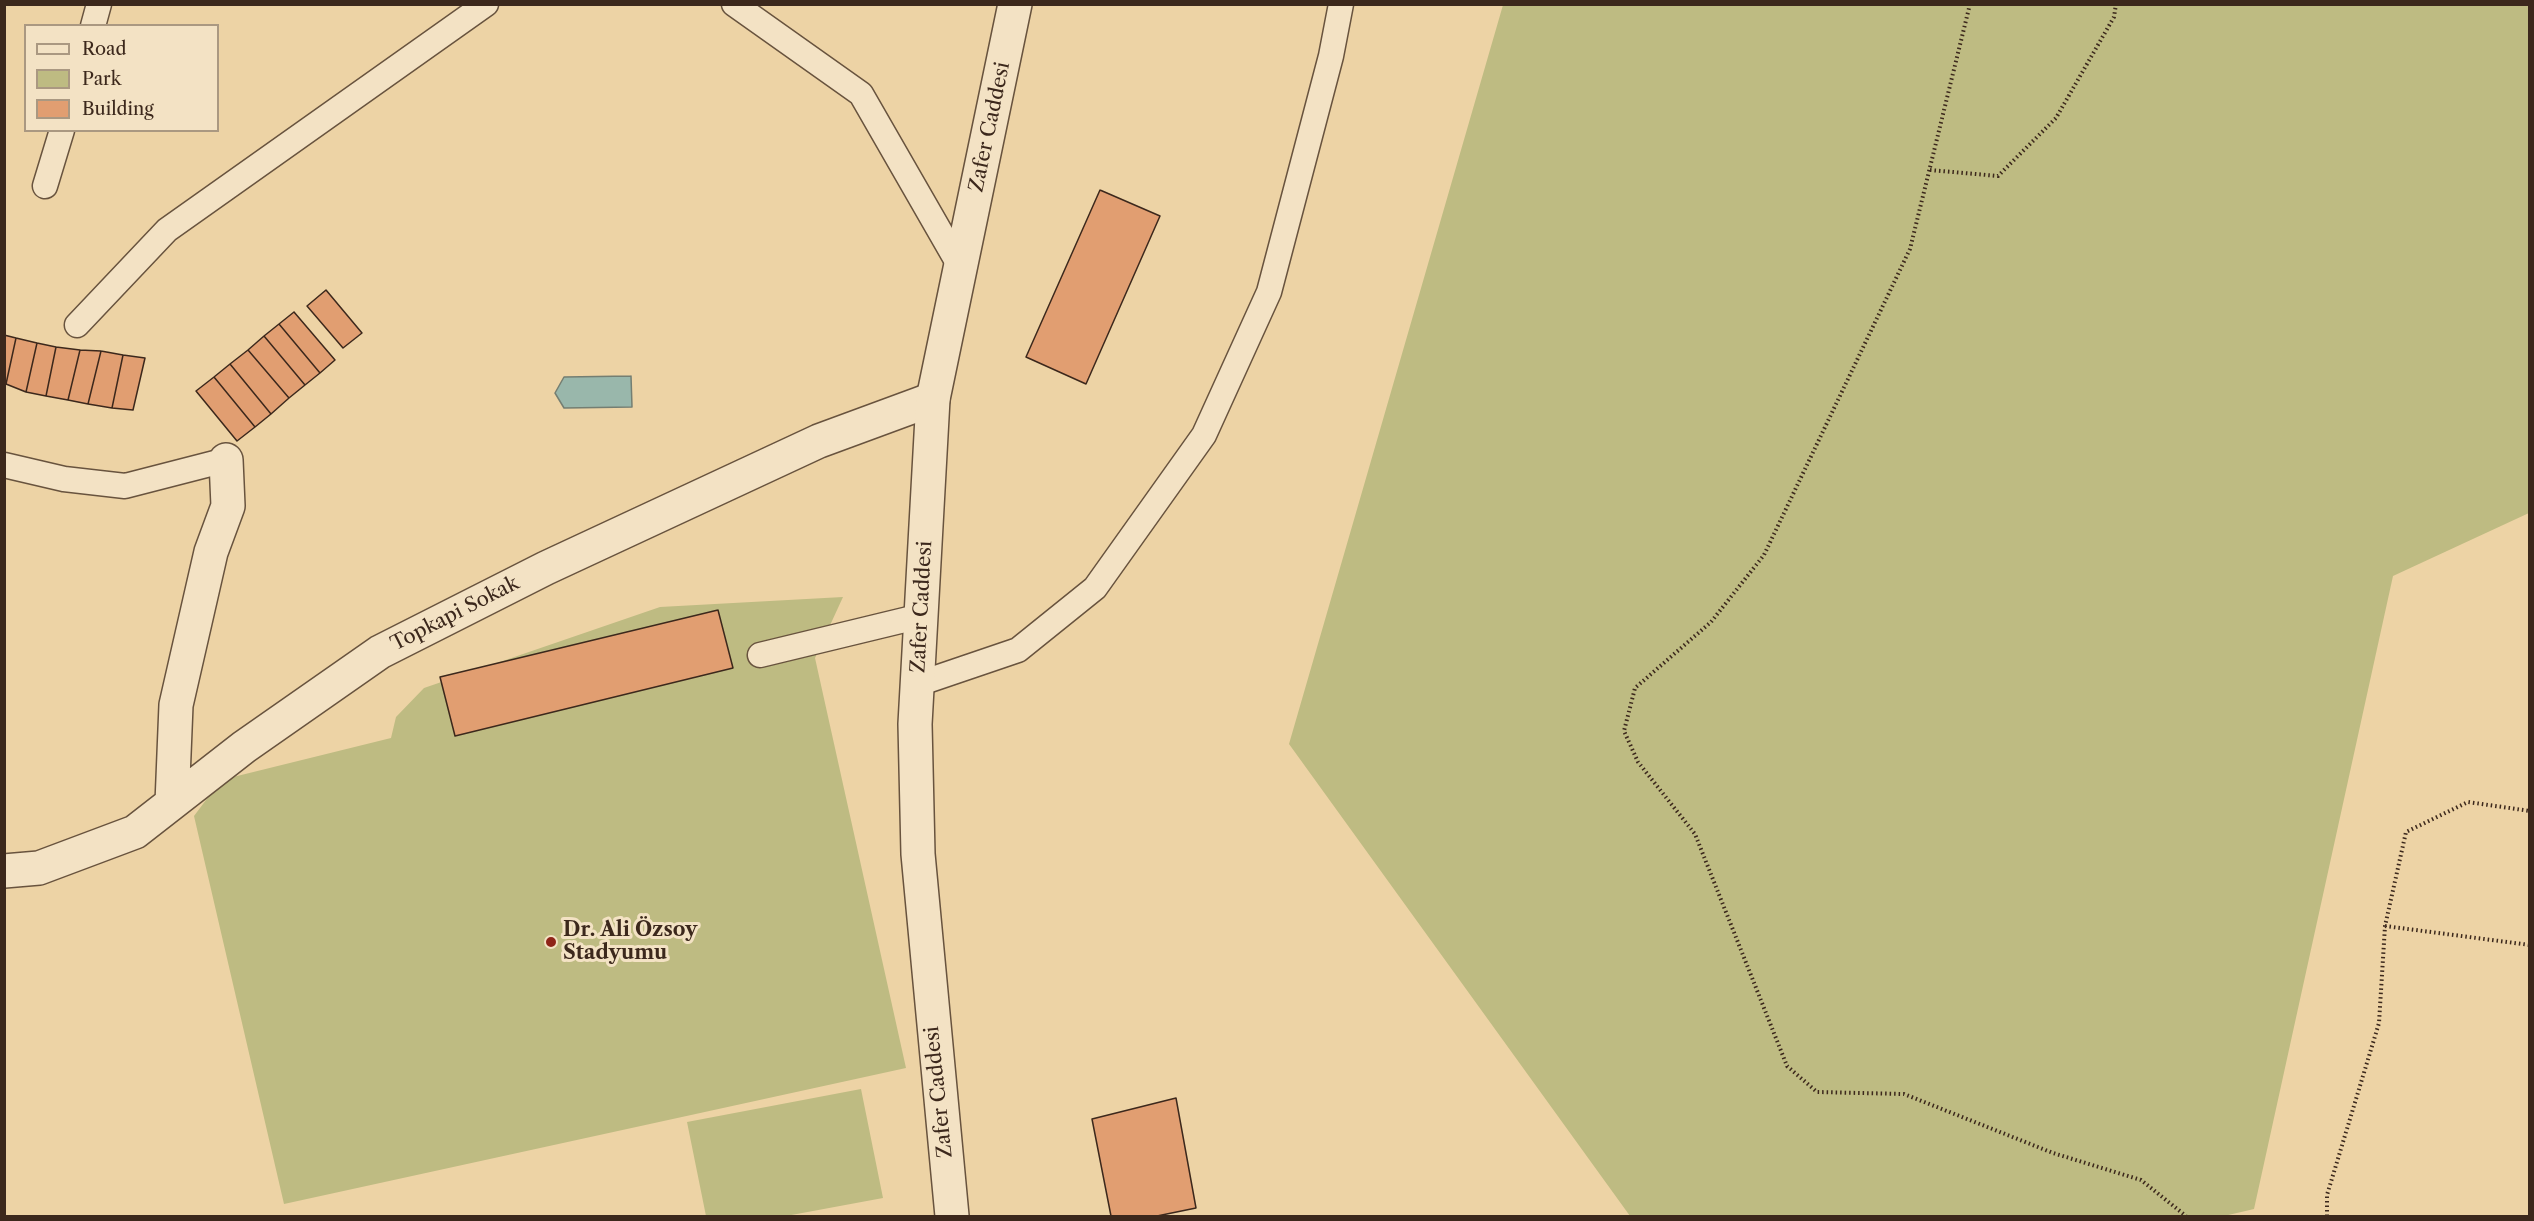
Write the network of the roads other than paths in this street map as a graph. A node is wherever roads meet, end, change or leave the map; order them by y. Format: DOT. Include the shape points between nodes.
graph roads {
  1 [pos="99,4"];
  2 [pos="486,4"];
  3 [pos="734,4"];
  4 [pos="1015,4"];
  5 [pos="1341,4"];
  6 [pos="94,24"];
  7 [pos="61,132"];
  8 [pos="45,186"];
  9 [pos="960,268"];
  10 [pos="76,325"];
  11 [pos="933,399"];
  12 [pos="226,460"];
  13 [pos="4,465"];
  14 [pos="921,616"];
  15 [pos="760,655"];
  16 [pos="918,684"];
  17 [pos="172,803"];
  18 [pos="4,871"];
  19 [pos="952,1216"];
  1 -- 6 [label="lane"];
  2 -- 10 [label="lane" via="167,230"];
  3 -- 9 [label="lane" via="861,94"];
  4 -- 9 [label="street, Zafer Caddesi"];
  5 -- 16 [label="lane" via="1269,292 1204,435 1095,588 1018,650"];
  7 -- 8 [label="lane"];
  9 -- 11 [label="street, Zafer Caddesi"];
  11 -- 14 [label="street, Zafer Caddesi"];
  11 -- 17 [label="street, Topkapi Sokak" via="819,441 546,568 380,652 244,747"];
  12 -- 13 [label="lane" via="125,486 64,479"];
  12 -- 17 [label="street" via="228,506 211,552 176,705"];
  14 -- 15 [label="lane"];
  14 -- 16 [label="street, Zafer Caddesi"];
  16 -- 19 [label="street, Zafer Caddesi" via="918,854"];
  17 -- 18 [label="street, Topkapi Sokak" via="135,832 39,868"];
}
